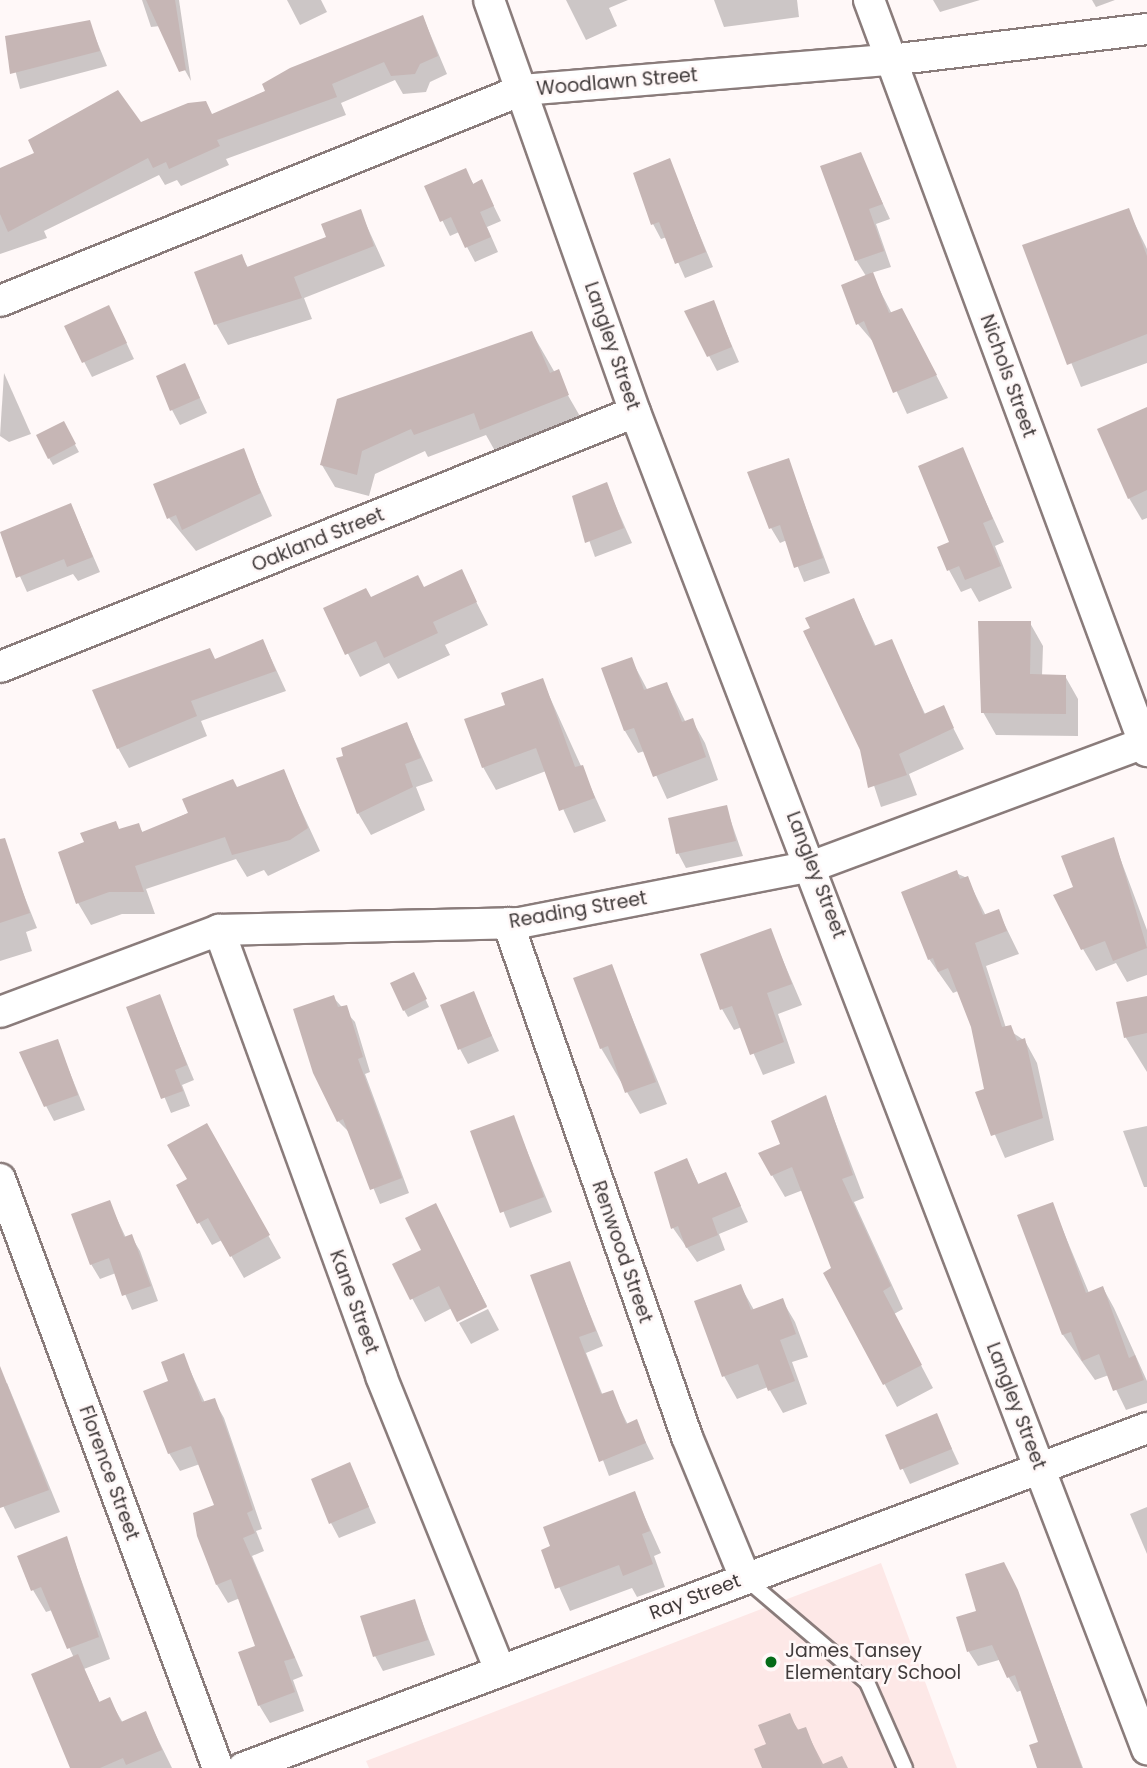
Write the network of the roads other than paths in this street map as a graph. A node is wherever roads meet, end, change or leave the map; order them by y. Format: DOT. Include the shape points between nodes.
graph roads {
  1 [pos="489,0"];
  2 [pos="869,0"];
  3 [pos="1147,29"];
  4 [pos="892,59"];
  5 [pos="522,90"];
  6 [pos="0,301"];
  7 [pos="635,412"];
  8 [pos="0,667"];
  9 [pos="1146,746"];
  10 [pos="813,866"];
  11 [pos="508,923"];
  12 [pos="219,930"];
  13 [pos="0,1012"];
  14 [pos="0,1179"];
  15 [pos="1147,1428"];
  16 [pos="1040,1468"];
  17 [pos="745,1578"];
  18 [pos="500,1671"];
  19 [pos="1147,1749"];
  20 [pos="218,1768"];
  21 [pos="243,1768"];
  22 [pos="905,1768"];
  1 -- 5 [label="street, Langley Street"];
  2 -- 4 [label="street, Nichols Street"];
  3 -- 4 [label="street, Woodlawn Street"];
  4 -- 5 [label="street, Woodlawn Street"];
  4 -- 9 [label="street, Nichols Street"];
  5 -- 6 [label="street, Woodlawn Street"];
  5 -- 7 [label="street, Langley Street"];
  7 -- 8 [label="street, Oakland Street"];
  7 -- 10 [label="street, Langley Street"];
  9 -- 10 [label="street, Reading Street"];
  10 -- 11 [label="street, Reading Street"];
  10 -- 16 [label="street, Langley Street"];
  11 -- 12 [label="street, Reading Street"];
  11 -- 17 [label="street, Renwood Street" via="687,1437"];
  12 -- 13 [label="street, Reading Street"];
  12 -- 18 [label="street, Kane Street" via="381,1376"];
  14 -- 20 [label="street, Florence Street"];
  15 -- 16 [label="street, Ray Street"];
  16 -- 17 [label="street, Ray Street"];
  16 -- 19 [label="street, Langley Street"];
  17 -- 18 [label="street, Ray Street"];
  17 -- 22 [label="lane" via="867,1682"];
  18 -- 21 [label="street, Ray Street"];
}
